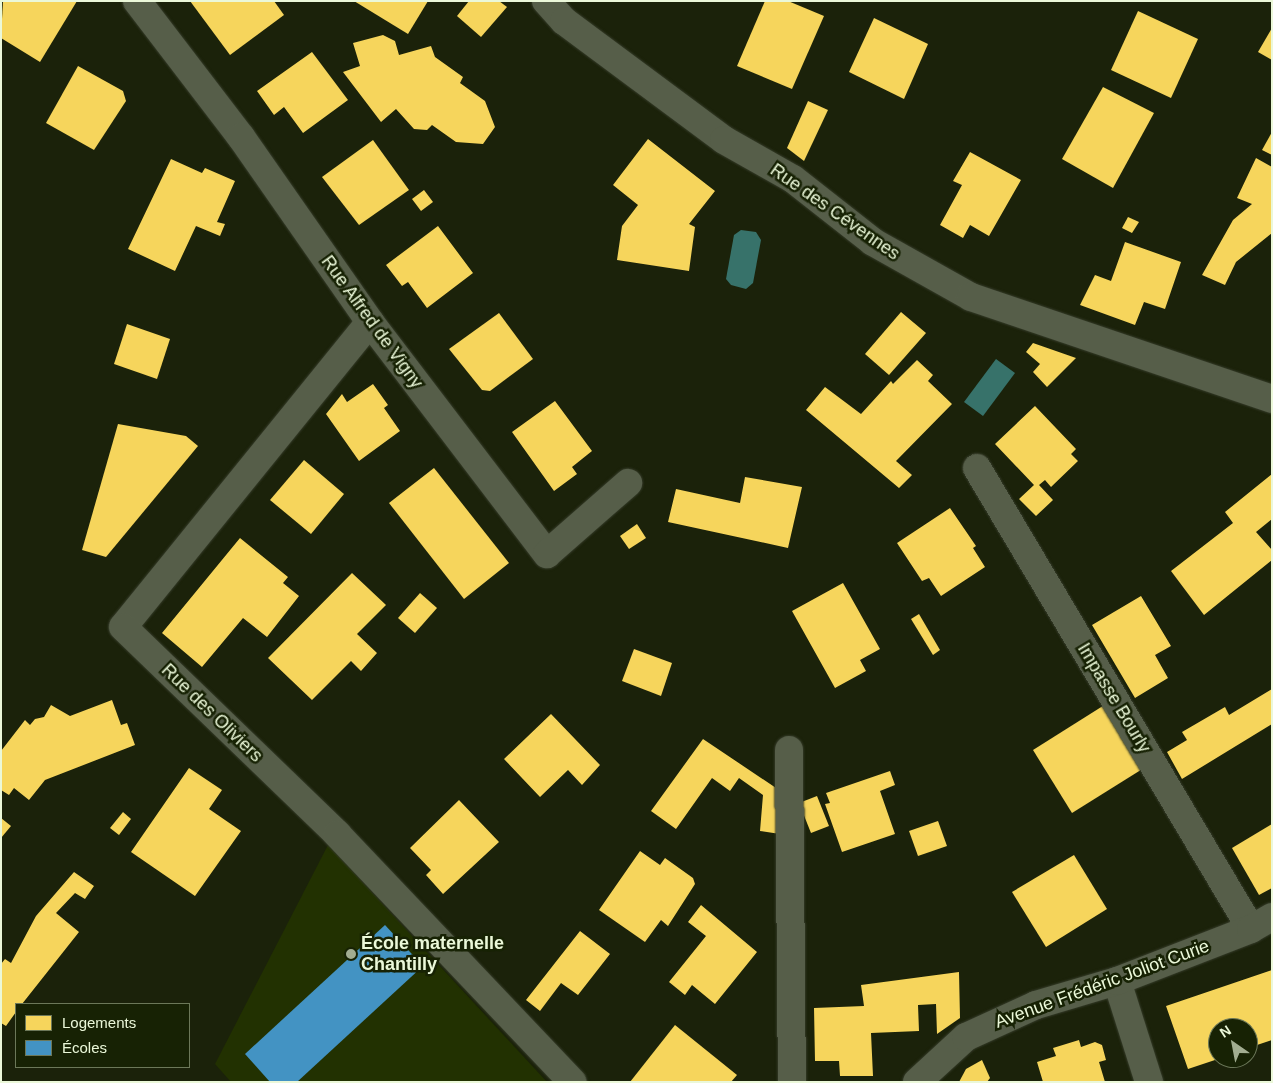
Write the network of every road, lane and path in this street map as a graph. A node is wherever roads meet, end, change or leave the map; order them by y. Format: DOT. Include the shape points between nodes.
graph roads {
  1 [pos="137,1"];
  2 [pos="546,1"];
  3 [pos="370,322"];
  4 [pos="1272,399"];
  5 [pos="977,468"];
  6 [pos="628,483"];
  7 [pos="789,750"];
  8 [pos="1261,923"];
  9 [pos="1117,981"];
  10 [pos="572,1082"];
  11 [pos="792,1082"];
  12 [pos="918,1082"];
  13 [pos="1149,1082"];
  1 -- 3 [label="street, Rue Alfred de Vigny" via="241,137"];
  2 -- 4 [label="street, Rue des Cévennes" via="564,20 724,140 793,179 873,242 971,297"];
  3 -- 6 [label="street, Rue Alfred de Vigny" via="547,554"];
  3 -- 10 [label="street, Rue des Oliviers" via="123,626 337,834"];
  5 -- 8 [label="street, Impasse Bourly"];
  7 -- 11 [label="street"];
  8 -- 9 [label="street, Avenue Frédéric Joliot Curie"];
  9 -- 12 [label="street, Avenue Frédéric Joliot Curie" via="1036,1005 966,1037"];
  9 -- 13 [label="street"];
}
